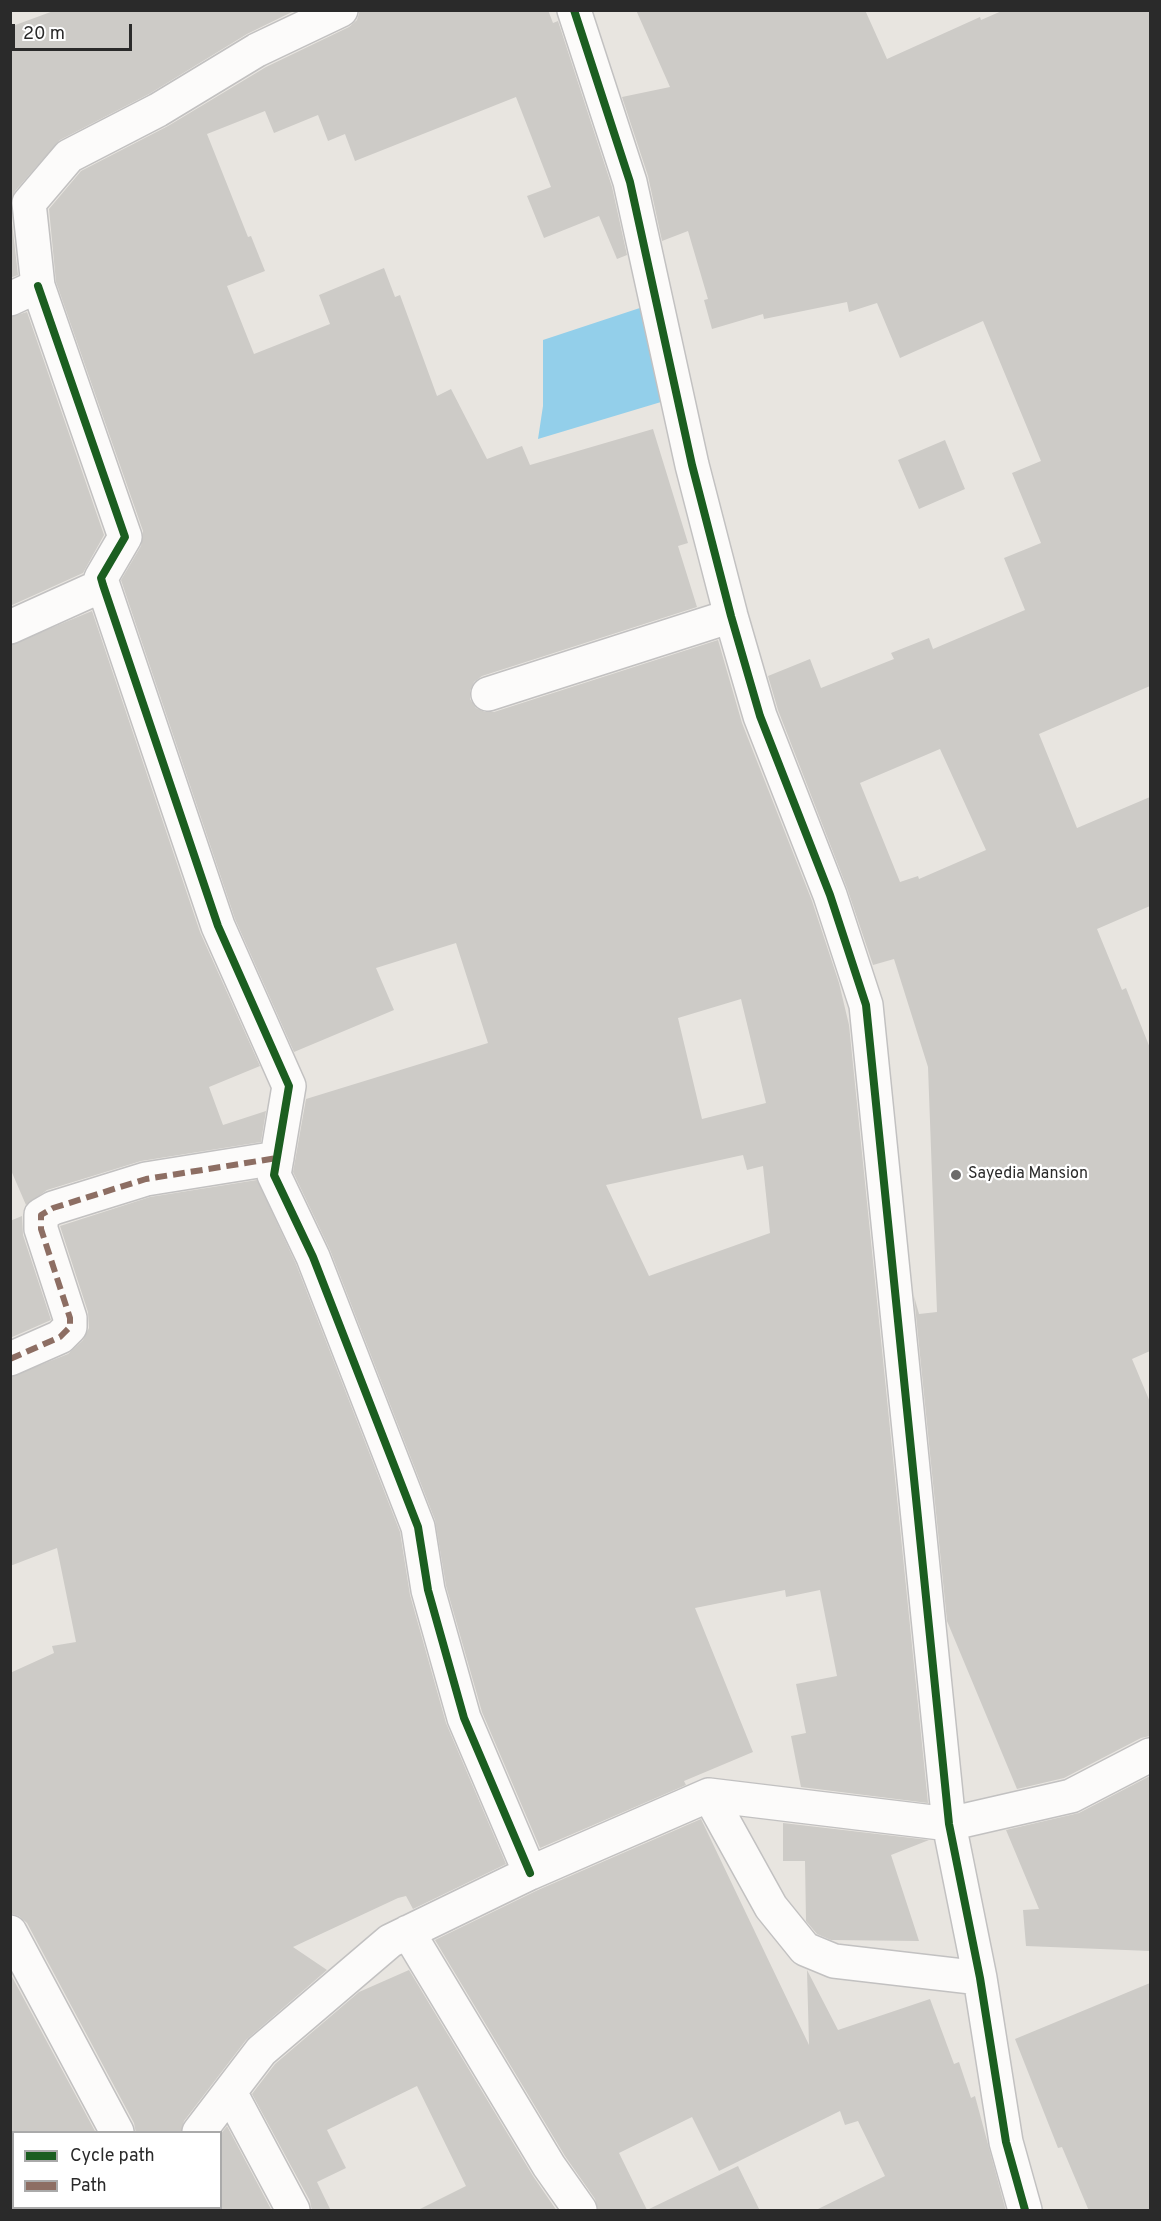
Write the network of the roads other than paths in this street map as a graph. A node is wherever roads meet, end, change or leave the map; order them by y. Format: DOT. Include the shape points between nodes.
graph roads {
  1 [pos="341,10"];
  2 [pos="574,10"];
  3 [pos="24,292"];
  4 [pos="103,585"];
  5 [pos="731,616"];
  6 [pos="10,627"];
  7 [pos="488,694"];
  8 [pos="277,1158"];
  9 [pos="10,1359"];
  10 [pos="1150,1755"];
  11 [pos="709,1795"];
  12 [pos="949,1824"];
  13 [pos="530,1873"];
  14 [pos="10,1932"];
  15 [pos="408,1932"];
  16 [pos="980,1978"];
  17 [pos="230,2092"];
  18 [pos="116,2131"];
  19 [pos="201,2131"];
  20 [pos="293,2211"];
  21 [pos="580,2211"];
  22 [pos="1025,2211"];
  1 -- 3 [label="street" via="257,50 158,110 69,156 28,203"];
  2 -- 5 [label="street" via="630,182 692,465"];
  3 -- 4 [label="street" via="125,537 101,578"];
  4 -- 6 [label="street"];
  4 -- 8 [label="street" via="218,926 290,1086"];
  5 -- 7 [label="street"];
  5 -- 12 [label="street" via="760,716 830,895 866,1005"];
  8 -- 9 [label="street" via="146,1179 41,1215 41,1229 70,1328 60,1337"];
  8 -- 13 [label="street" via="274,1175 313,1257 418,1527 428,1590 464,1718"];
  10 -- 12 [label="street" via="1071,1796"];
  11 -- 12 [label="street"];
  11 -- 13 [label="street"];
  11 -- 16 [label="street" via="771,1907 805,1949 834,1961"];
  12 -- 16 [label="street"];
  13 -- 15 [label="street"];
  14 -- 18 [label="street"];
  15 -- 17 [label="street" via="390,1941 261,2051"];
  15 -- 21 [label="street"];
  16 -- 22 [label="street" via="1006,2142"];
  17 -- 19 [label="street"];
  17 -- 20 [label="street"];
}
